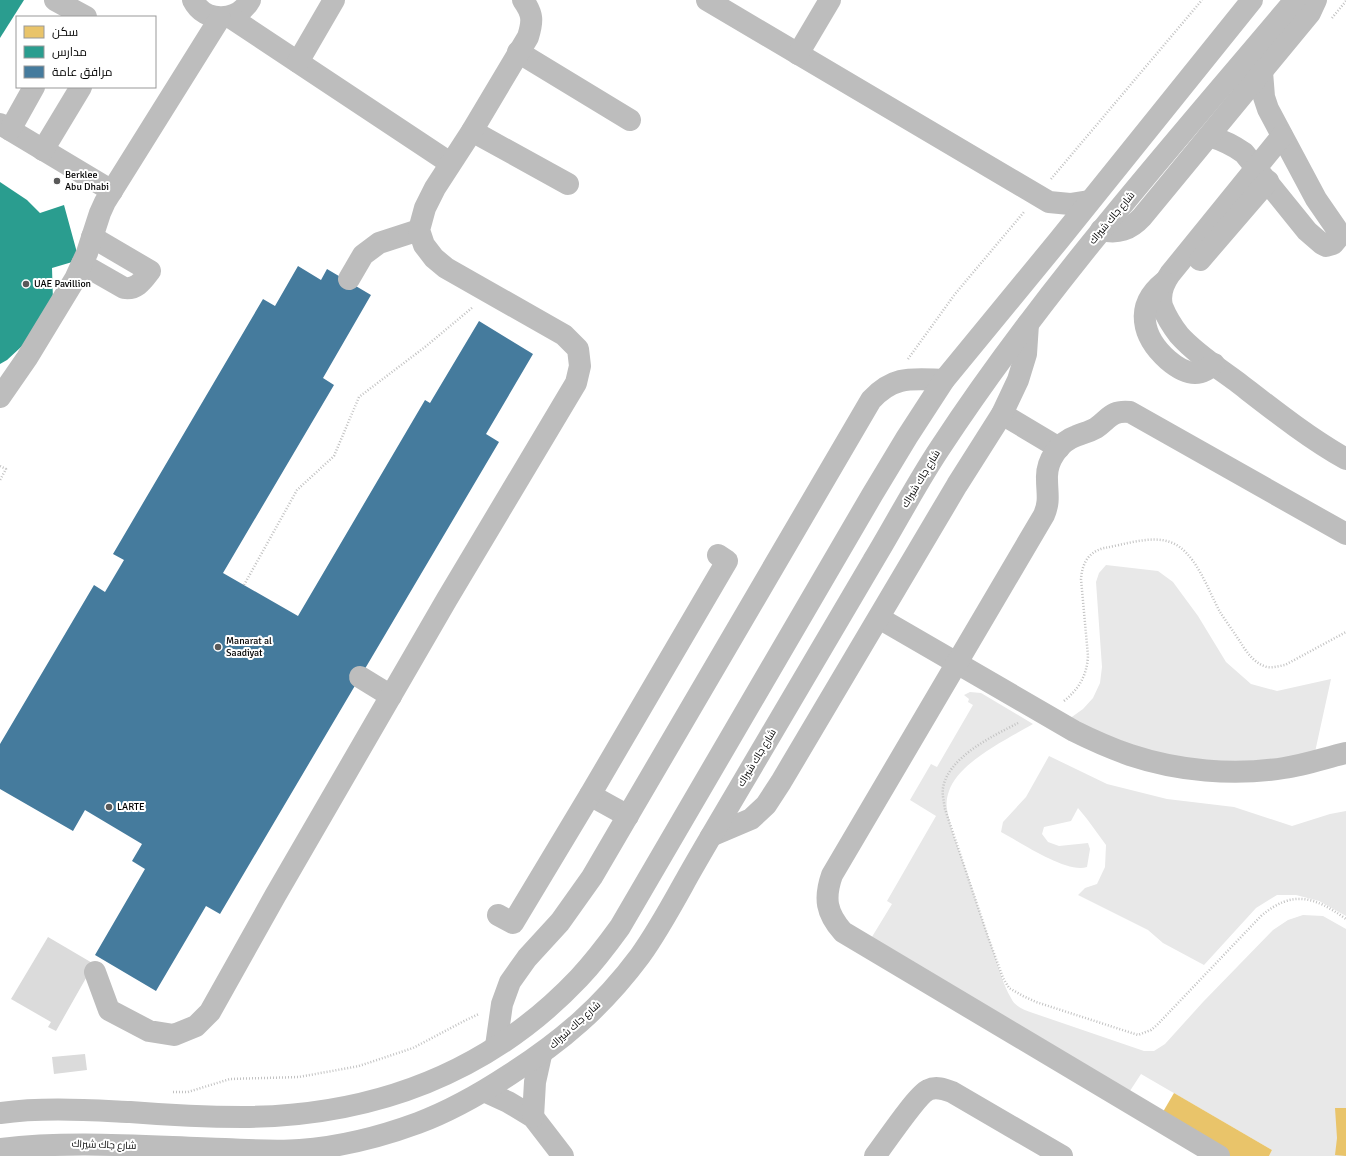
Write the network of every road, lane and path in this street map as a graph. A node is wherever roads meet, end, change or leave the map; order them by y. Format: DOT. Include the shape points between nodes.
graph roads {
  1 [pos="55,0"];
  2 [pos="193,0"];
  3 [pos="250,0"];
  4 [pos="334,0"];
  5 [pos="523,0"];
  6 [pos="707,0"];
  7 [pos="830,0"];
  8 [pos="1252,0"];
  9 [pos="1295,0"];
  10 [pos="1316,0"];
  11 [pos="79,15"];
  12 [pos="225,17"];
  13 [pos="518,52"];
  14 [pos="798,54"];
  15 [pos="298,62"];
  16 [pos="1262,72"];
  17 [pos="34,88"];
  18 [pos="80,88"];
  19 [pos="630,120"];
  20 [pos="472,131"];
  21 [pos="1209,136"];
  22 [pos="1282,136"];
  23 [pos="16,137"];
  24 [pos="450,163"];
  25 [pos="1262,174"];
  26 [pos="568,184"];
  27 [pos="112,191"];
  28 [pos="1089,201"];
  29 [pos="1050,202"];
  30 [pos="419,230"];
  31 [pos="1101,230"];
  32 [pos="92,237"];
  33 [pos="1059,240"];
  34 [pos="1340,249"];
  35 [pos="82,264"];
  36 [pos="350,279"];
  37 [pos="1165,281"];
  38 [pos="490,292"];
  39 [pos="1165,312"];
  40 [pos="1028,324"];
  41 [pos="1214,364"];
  42 [pos="944,380"];
  43 [pos="0,397"];
  44 [pos="1002,414"];
  45 [pos="1059,448"];
  46 [pos="1346,459"];
  47 [pos="0,466"];
  48 [pos="0,480"];
  49 [pos="1346,534"];
  50 [pos="718,555"];
  51 [pos="244,584"];
  52 [pos="879,618"];
  53 [pos="1346,632"];
  54 [pos="957,663"];
  55 [pos="360,677"];
  56 [pos="391,696"];
  57 [pos="1040,711"];
  58 [pos="1346,753"];
  59 [pos="590,795"];
  60 [pos="628,816"];
  61 [pos="711,836"];
  62 [pos="498,915"];
  63 [pos="1346,919"];
  64 [pos="95,972"];
  65 [pos="502,1004"];
  66 [pos="496,1046"];
  67 [pos="541,1054"];
  68 [pos="484,1091"];
  69 [pos="166,1092"];
  70 [pos="0,1113"];
  71 [pos="533,1117"];
  72 [pos="0,1149"];
  73 [pos="1040,1151"];
  74 [pos="563,1156"];
  75 [pos="875,1156"];
  76 [pos="1062,1156"];
  77 [pos="1219,1156"];
  1 -- 11 [label="street"];
  2 -- 12 [label="street" via="210,16"];
  3 -- 12 [label="street" via="240,12"];
  4 -- 15 [label="street"];
  5 -- 13 [label="street" via="531,15 532,25"];
  6 -- 14 [label="street"];
  7 -- 14 [label="street"];
  8 -- 28 [label="street"];
  9 -- 31 [label="street, شارع جاك شيراك"];
  10 -- 16 [label="street" via="1310,13"];
  12 -- 15 [label="street"];
  12 -- 27 [label="street"];
  13 -- 19 [label="street"];
  13 -- 20 [label="street"];
  14 -- 29 [label="street"];
  15 -- 24 [label="street"];
  16 -- 21 [label="street"];
  16 -- 22 [label="street" via="1264,97"];
  17 -- 23 [label="street"];
  18 -- 23 [label="street"];
  20 -- 24 [label="street"];
  20 -- 26 [label="street"];
  21 -- 25 [label="street" via="1233,145 1244,153"];
  21 -- 31 [label="street" via="1136,224 1120,232"];
  22 -- 25 [label="street"];
  22 -- 34 [label="street" via="1316,200 1336,228"];
  23 -- 27 [label="street"];
  24 -- 30 [label="street" via="425,208"];
  25 -- 34 [label="street" via="1314,238 1326,246"];
  25 -- 37 [label="street"];
  25 -- 39 [label="street" via="1183,279"];
  27 -- 32 [label="street"];
  28 -- 29 [label="street" via="1070,204"];
  28 -- 33 [label="street"];
  29 -- 33 [label="street"];
  30 -- 36 [label="street" via="379,243 363,255"];
  30 -- 38 [label="street" via="424,245 434,258 446,268"];
  31 -- 40 [label="street, شارع جاك شيراك"];
  32 -- 35 [label="street"];
  32 -- 35 [label="street" via="150,271 138,286 124,288"];
  33 -- 42 [label="street"];
  35 -- 43 [label="street" via="27,358"];
  37 -- 39 [label="street" via="1161,297"];
  37 -- 41 [label="street" via="1157,287 1147,304 1147,333 1162,354 1184,371 1196,373 1209,369"];
  38 -- 51 [label="path" via="425,347 359,397 334,456 297,490"];
  38 -- 56 [label="street" via="564,336 578,349 580,366 576,383"];
  39 -- 41 [label="street" via="1179,335"];
  40 -- 44 [label="street" via="1026,354 1018,380"];
  40 -- 61 [label="street, شارع جاك شيراك" via="938,451"];
  41 -- 46 [label="street" via="1278,413"];
  42 -- 60 [label="street" via="898,381 878,392 871,400"];
  42 -- 66 [label="street" via="872,495 620,927 579,978 556,1001"];
  44 -- 45 [label="street"];
  44 -- 52 [label="street"];
  45 -- 49 [label="street" via="1076,436 1098,426 1116,412 1130,412"];
  45 -- 54 [label="street" via="1049,466 1048,506 1044,515"];
  47 -- 48 [label="path" via="6,470"];
  50 -- 59 [label="street" via="727,561 646,685"];
  52 -- 54 [label="street"];
  52 -- 61 [label="street" via="766,805 751,820"];
  53 -- 57 [label="path" via="1285,665 1267,667 1259,664 1248,654 1195,564 1187,553 1171,542 1155,539 1095,550 1084,562 1081,579 1087,667 1073,694 1064,701"];
  54 -- 57 [label="street"];
  54 -- 77 [label="street" via="832,875 827,899 834,922 853,939"];
  55 -- 56 [label="street"];
  56 -- 64 [label="street" via="210,1012 196,1026 174,1035 149,1031 129,1022 109,1010"];
  57 -- 58 [label="street" via="1102,744 1138,757 1191,769 1222,772 1260,771 1314,762"];
  57 -- 63 [label="path" via="996,734 961,758 951,770 943,787 945,809 988,937 1006,983 1014,992 1036,1002 1138,1035 1157,1025 1271,908 1291,900 1311,899"];
  59 -- 60 [label="street"];
  59 -- 62 [label="street" via="513,923"];
  60 -- 65 [label="street" via="576,900 518,969"];
  61 -- 67 [label="street, شارع جاك شيراك" via="662,923 637,959 619,982 573,1030"];
  65 -- 66 [label="street"];
  65 -- 69 [label="path" via="413,1048 359,1066 299,1077 230,1078 188,1092"];
  66 -- 70 [label="street" via="415,1088 349,1107 243,1117 90,1109"];
  67 -- 68 [label="street, شارع جاك شيراك"];
  67 -- 71 [label="street" via="535,1082"];
  68 -- 71 [label="street"];
  68 -- 72 [label="street, شارع جاك شيراك" via="421,1122 364,1140 333,1146 276,1151 71,1144 28,1145"];
  71 -- 74 [label="street"];
  73 -- 75 [label="street" via="952,1092 935,1088 922,1093"];
  73 -- 76 [label="street"];
}
